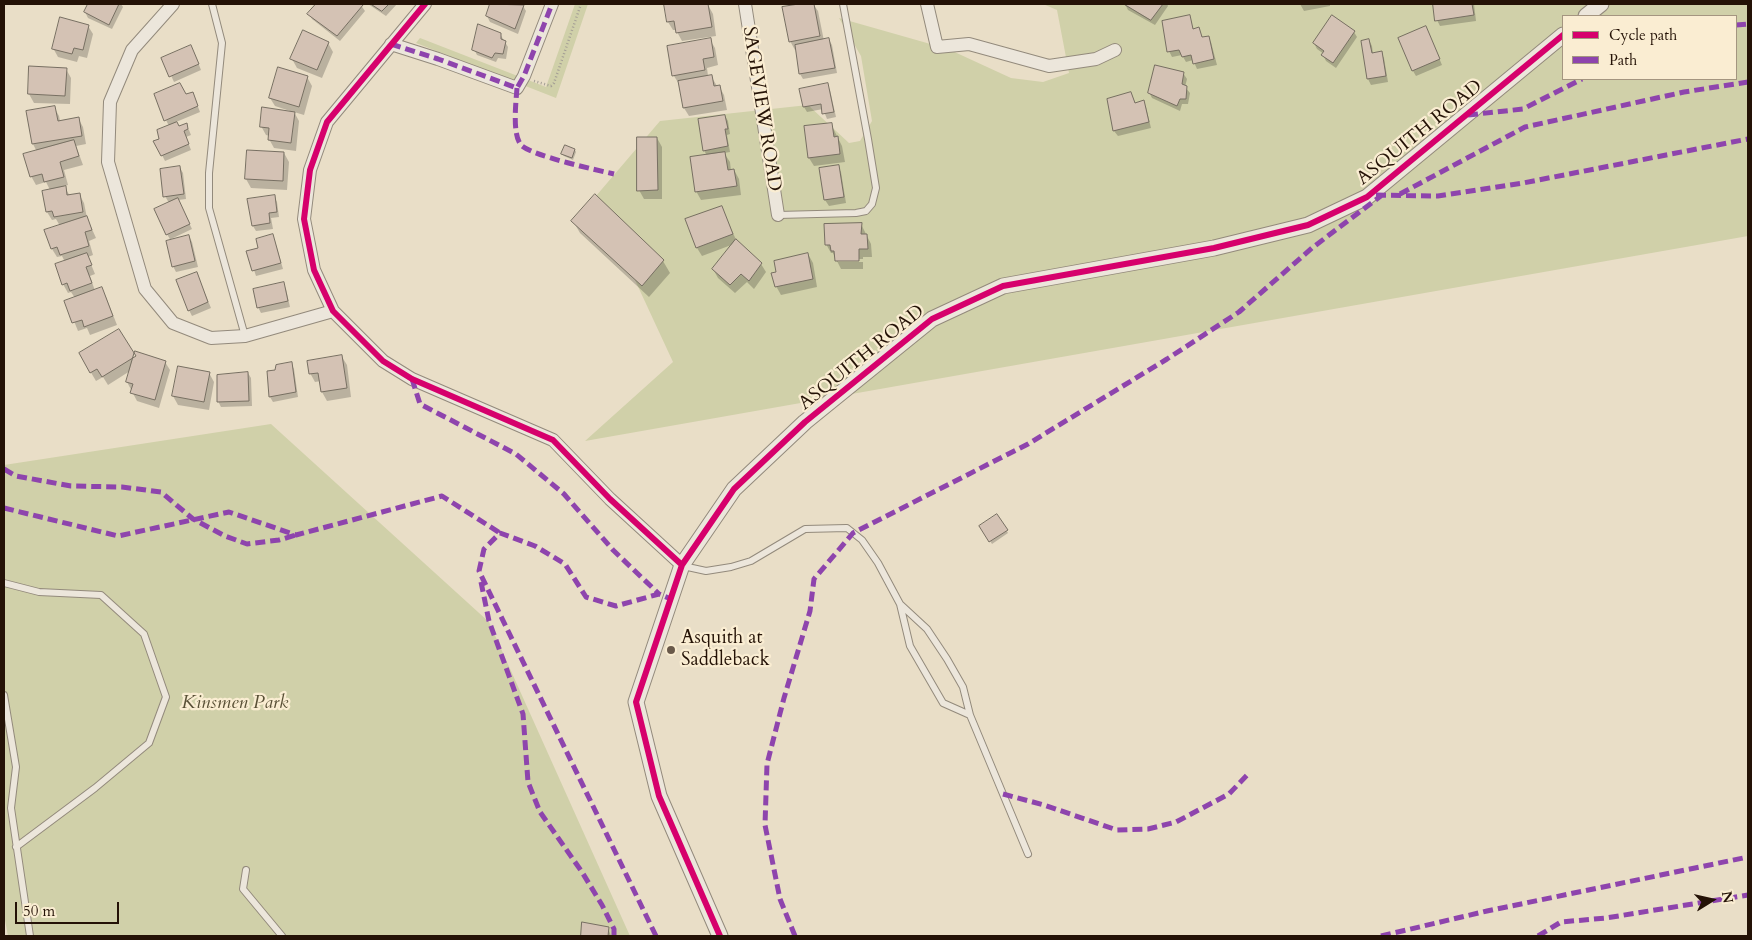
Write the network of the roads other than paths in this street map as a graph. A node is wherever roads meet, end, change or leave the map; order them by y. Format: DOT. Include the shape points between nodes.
graph roads {
  1 [pos="173,4"];
  2 [pos="212,4"];
  3 [pos="425,4"];
  4 [pos="552,4"];
  5 [pos="745,4"];
  6 [pos="844,4"];
  7 [pos="927,4"];
  8 [pos="1601,4"];
  9 [pos="1587,15"];
  10 [pos="1562,36"];
  11 [pos="391,44"];
  12 [pos="1115,50"];
  13 [pos="778,215"];
  14 [pos="333,311"];
  15 [pos="245,336"];
  16 [pos="682,565"];
  17 [pos="4,583"];
  18 [pos="900,604"];
  19 [pos="4,695"];
  20 [pos="970,715"];
  21 [pos="16,847"];
  22 [pos="1028,854"];
  23 [pos="246,870"];
  24 [pos="30,936"];
  25 [pos="282,936"];
  26 [pos="720,936"];
  1 -- 15 [label="street" via="132,50 110,102 108,162 145,289 173,323 211,338"];
  2 -- 15 [label="lane" via="222,43 209,173 209,208"];
  3 -- 11 [label="street"];
  4 -- 11 [label="street" via="517,88"];
  5 -- 13 [label="street, SAGEVIEW ROAD"];
  6 -- 13 [label="lane" via="876,188 872,204 866,211"];
  7 -- 12 [label="street" via="937,47 969,44 1049,66 1096,58"];
  8 -- 9 [label="street"];
  10 -- 16 [label="street, ASQUITH ROAD" via="1367,197 1308,225 1214,248 1003,286 932,319 805,422 734,489"];
  11 -- 14 [label="street" via="326,122 310,170 304,219 314,270"];
  14 -- 15 [label="street"];
  14 -- 16 [label="street" via="383,361 412,379 553,440 610,499"];
  16 -- 18 [label="lane" via="706,571 731,568 751,561 805,528 847,528 862,540"];
  16 -- 26 [label="street, ASQUITH ROAD" via="636,702 659,796"];
  17 -- 21 [label="lane" via="39,592 101,595 144,634 166,697 149,743 96,788"];
  18 -- 20 [label="lane" via="927,629 947,658 964,687"];
  18 -- 20 [label="lane" via="910,646 943,703"];
  19 -- 21 [label="lane" via="16,767 11,808"];
  20 -- 22 [label="lane"];
  21 -- 24 [label="lane"];
  23 -- 25 [label="lane" via="243,888"];
}
